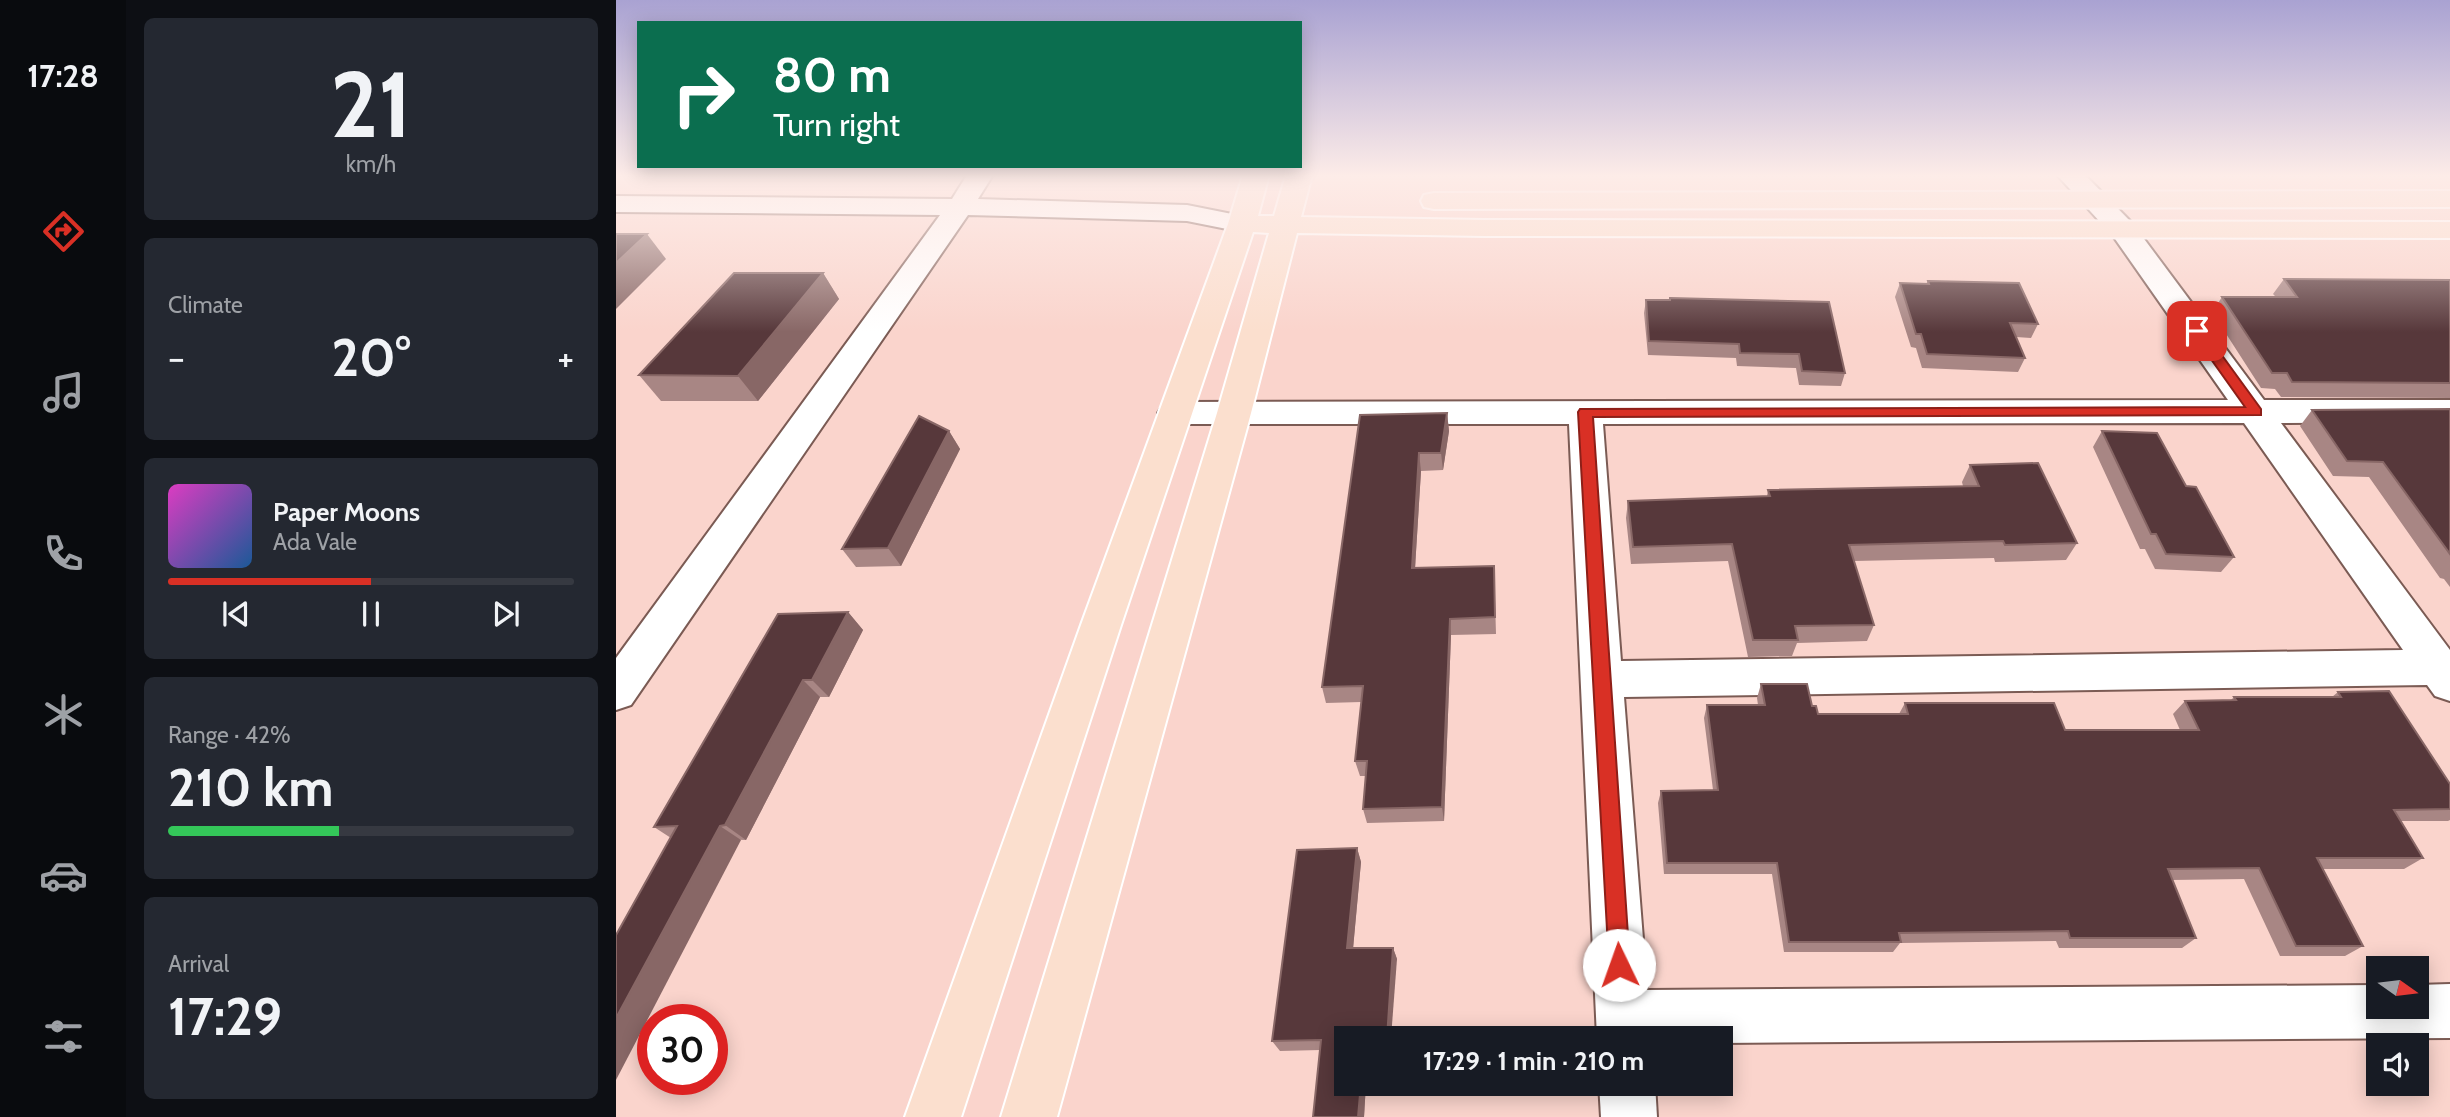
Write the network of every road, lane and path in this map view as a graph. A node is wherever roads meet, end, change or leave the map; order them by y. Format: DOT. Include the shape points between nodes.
graph roads {
  1 [pos="946,227"];
  2 [pos="1240,227"];
  3 [pos="1285,227"];
  4 [pos="1479,227"];
  5 [pos="2120,227"];
  6 [pos="2123,230"];
  7 [pos="2450,230"];
  8 [pos="2450,411"];
  9 [pos="1234,412"];
  10 [pos="1585,412"];
  11 [pos="2256,412"];
  12 [pos="1175,414"];
  13 [pos="2444,675"];
  14 [pos="1602,679"];
  15 [pos="616,692"];
  16 [pos="2450,1010"];
  17 [pos="1623,1026"];
  18 [pos="1715,1026"];
  19 [pos="1628,1096"];
  20 [pos="933,1117"];
  21 [pos="1029,1117"];
  22 [pos="1629,1117"];
  1 -- 15 [label="street"];
  2 -- 12 [label="main road"];
  3 -- 9 [label="main road"];
  4 -- 6 [label="main road"];
  5 -- 6 [label="street"];
  6 -- 7 [label="main road"];
  6 -- 11 [label="street"];
  8 -- 11 [label="street"];
  9 -- 10 [label="street"];
  9 -- 12 [label="street"];
  9 -- 21 [label="main road"];
  10 -- 11 [label="street"];
  10 -- 14 [label="street"];
  11 -- 13 [label="street"];
  12 -- 20 [label="main road"];
  13 -- 14 [label="street"];
  14 -- 17 [label="street"];
  16 -- 18 [label="street"];
  19 -- 22 [label="street"];
}
